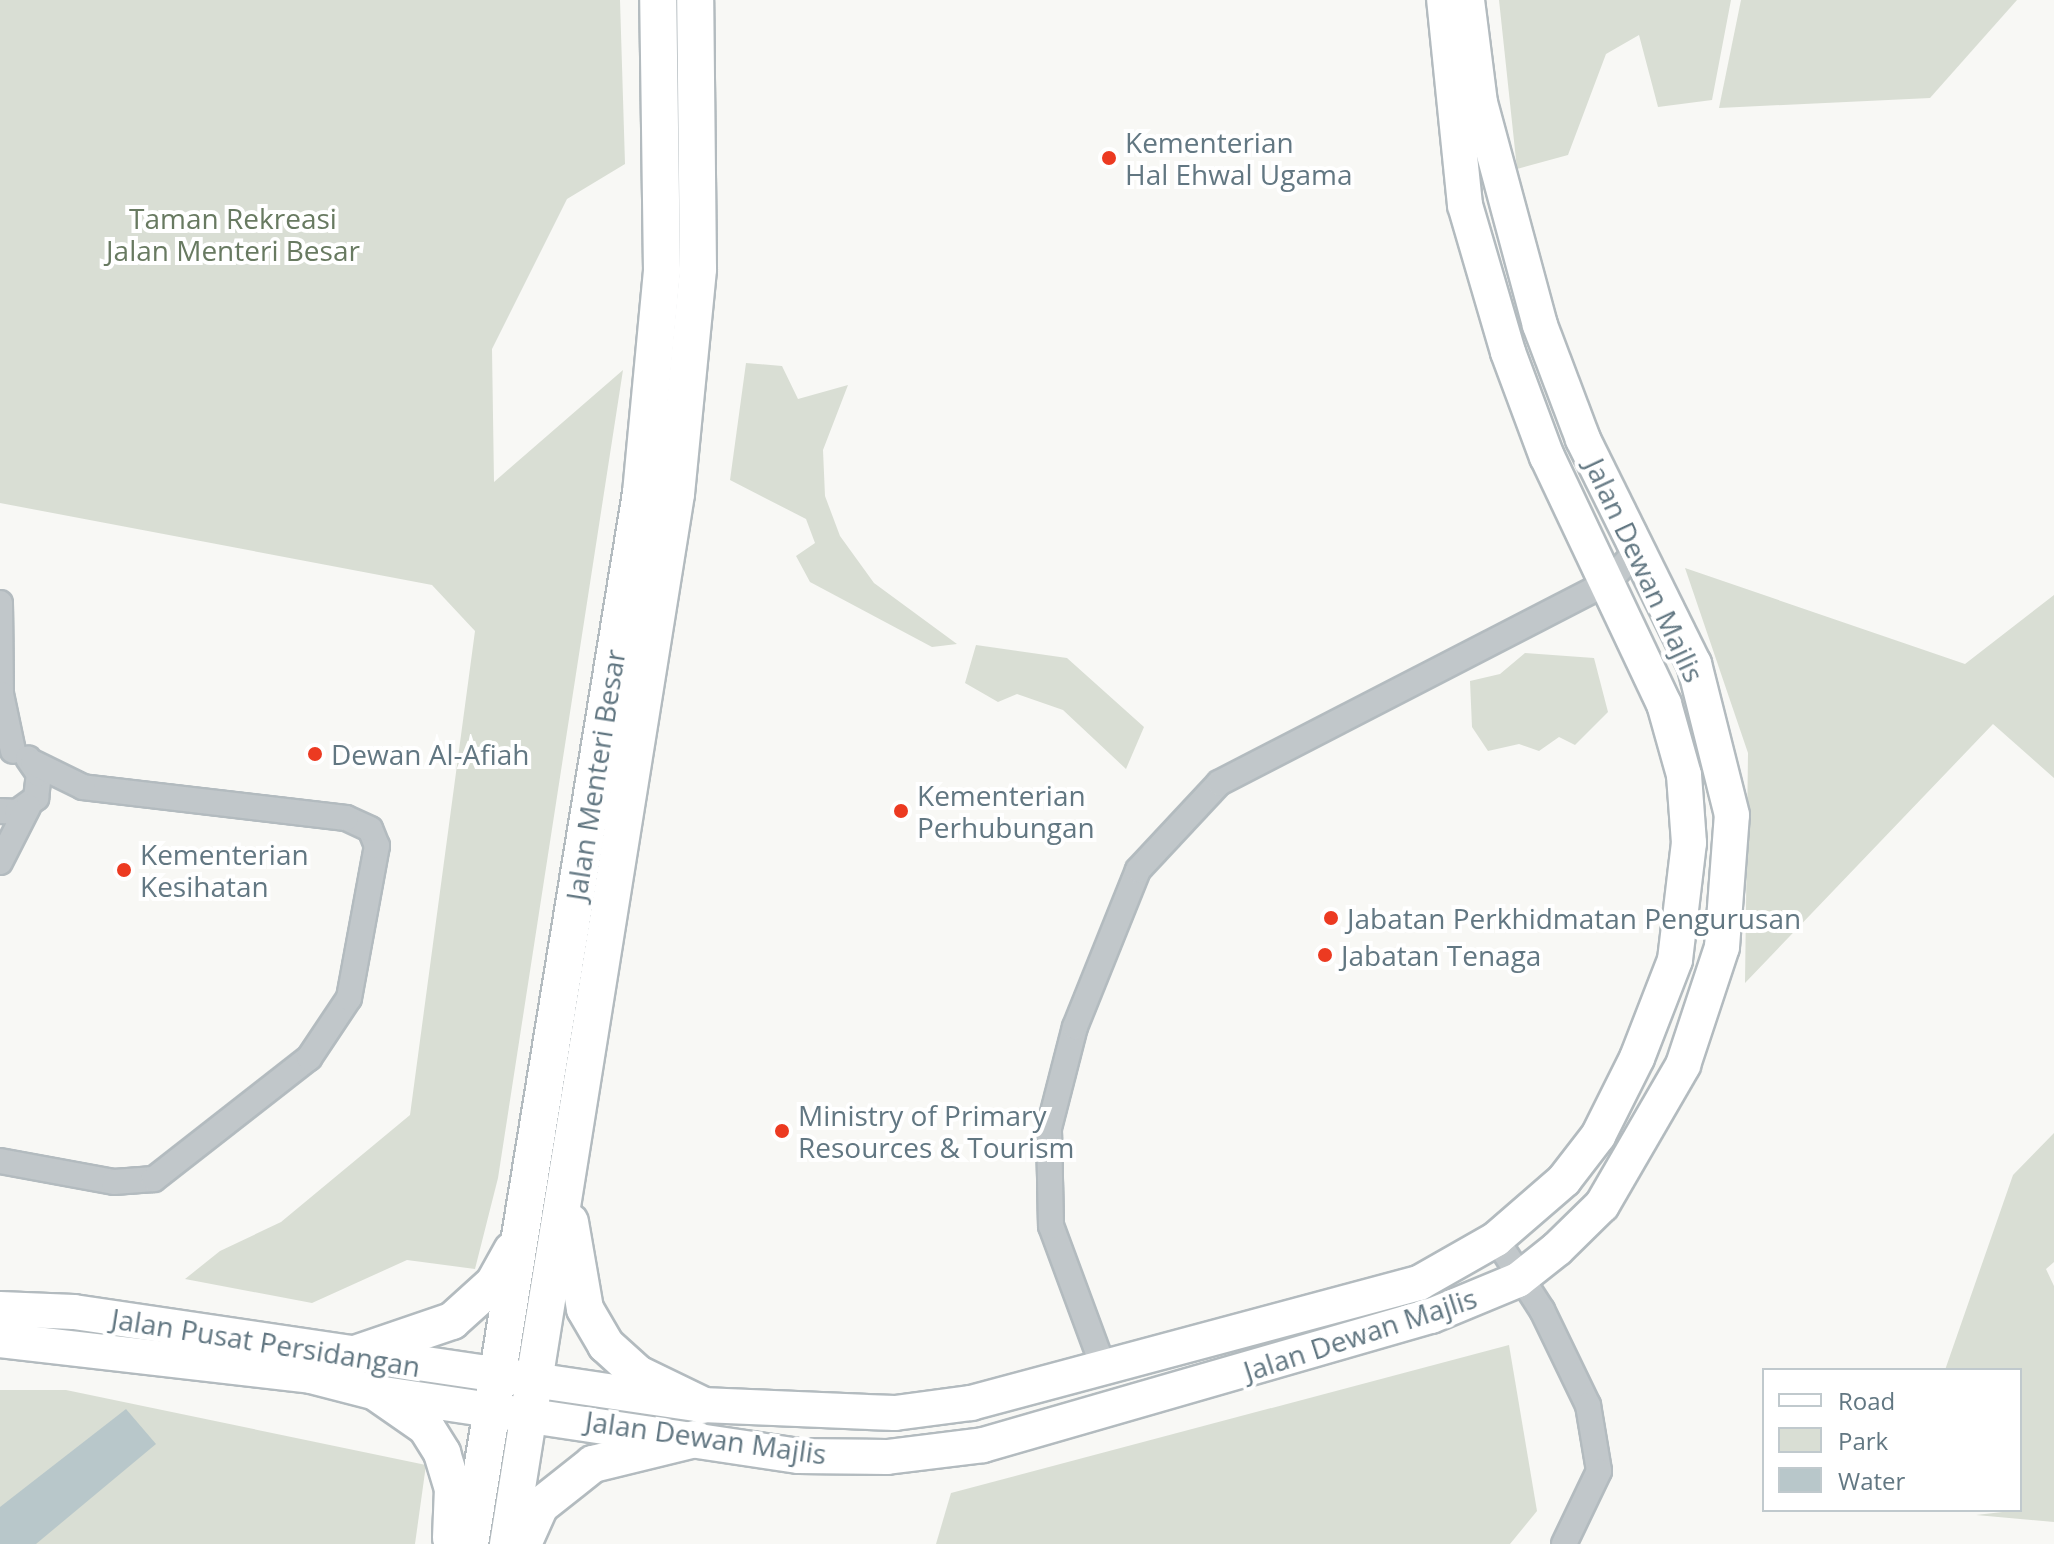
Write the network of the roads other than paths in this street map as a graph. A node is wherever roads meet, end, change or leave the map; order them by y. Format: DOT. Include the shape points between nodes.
graph roads {
  1 [pos="658,0"];
  2 [pos="695,0"];
  3 [pos="1444,0"];
  4 [pos="1467,0"];
  5 [pos="1636,552"];
  6 [pos="1607,583"];
  7 [pos="0,603"];
  8 [pos="16,755"];
  9 [pos="83,787"];
  10 [pos="32,802"];
  11 [pos="0,811"];
  12 [pos="0,862"];
  13 [pos="569,1149"];
  14 [pos="0,1161"];
  15 [pos="519,1237"];
  16 [pos="1496,1239"];
  17 [pos="1454,1267"];
  18 [pos="1518,1280"];
  19 [pos="1466,1303"];
  20 [pos="0,1309"];
  21 [pos="0,1340"];
  22 [pos="349,1356"];
  23 [pos="1104,1369"];
  24 [pos="494,1392"];
  25 [pos="377,1393"];
  26 [pos="531,1395"];
  27 [pos="698,1422"];
  28 [pos="451,1544"];
  29 [pos="470,1544"];
  30 [pos="508,1544"];
  31 [pos="523,1544"];
  32 [pos="1564,1544"];
  1 -- 15 [label="main road, Jalan Menteri Besar" via="662,271 641,493"];
  2 -- 13 [label="main road, Jalan Menteri Besar" via="698,269 676,494"];
  3 -- 6 [label="street, Jalan Dewan Majlis" via="1465,205 1536,427"];
  4 -- 5 [label="street, Jalan Dewan Majlis" via="1480,103 1540,325"];
  5 -- 6 [label="street"];
  5 -- 18 [label="street, Jalan Dewan Majlis" via="1694,664 1718,741 1732,815 1722,947 1683,1065 1636,1152 1602,1205"];
  6 -- 16 [label="street, Jalan Dewan Majlis" via="1664,704 1684,775 1689,843 1675,960 1598,1136 1564,1180"];
  6 -- 23 [label="street" via="1219,783 1138,870 1075,1027 1049,1128 1051,1226"];
  7 -- 8 [label="street" via="1,694"];
  8 -- 9 [label="street"];
  8 -- 10 [label="street"];
  9 -- 10 [label="street"];
  9 -- 14 [label="street" via="346,818 370,829 376,857 349,998 309,1058 154,1179 114,1182"];
  10 -- 11 [label="street"];
  10 -- 12 [label="street"];
  13 -- 26 [label="main road, Jalan Menteri Besar"];
  13 -- 27 [label="main road" via="571,1252 585,1309 606,1345"];
  15 -- 22 [label="main road" via="494,1283 452,1321"];
  15 -- 24 [label="main road, Jalan Menteri Besar"];
  16 -- 17 [label="street, Jalan Dewan Majlis"];
  16 -- 18 [label="street"];
  17 -- 19 [label="street"];
  17 -- 23 [label="street, Jalan Dewan Majlis" via="1323,1312"];
  18 -- 19 [label="street, Jalan Dewan Majlis"];
  18 -- 32 [label="street" via="1542,1310 1588,1405 1599,1471"];
  19 -- 27 [label="street, Jalan Dewan Majlis" via="983,1445 828,1457"];
  20 -- 22 [label="street, Jalan Pusat Persidangan" via="74,1312"];
  21 -- 25 [label="street, Jalan Pusat Persidangan" via="311,1376"];
  22 -- 24 [label="street, Jalan Pusat Persidangan"];
  23 -- 27 [label="street, Jalan Dewan Majlis" via="971,1403 895,1413"];
  24 -- 25 [label="street, Jalan Pusat Persidangan"];
  24 -- 26 [label="street, Jalan Pusat Persidangan"];
  24 -- 29 [label="main road, Jalan Menteri Besar"];
  25 -- 28 [label="main road" via="426,1427 442,1453 453,1488"];
  26 -- 27 [label="street, Jalan Dewan Majlis"];
  26 -- 30 [label="main road, Jalan Menteri Besar"];
  27 -- 31 [label="main road" via="583,1470 540,1506"];
}
